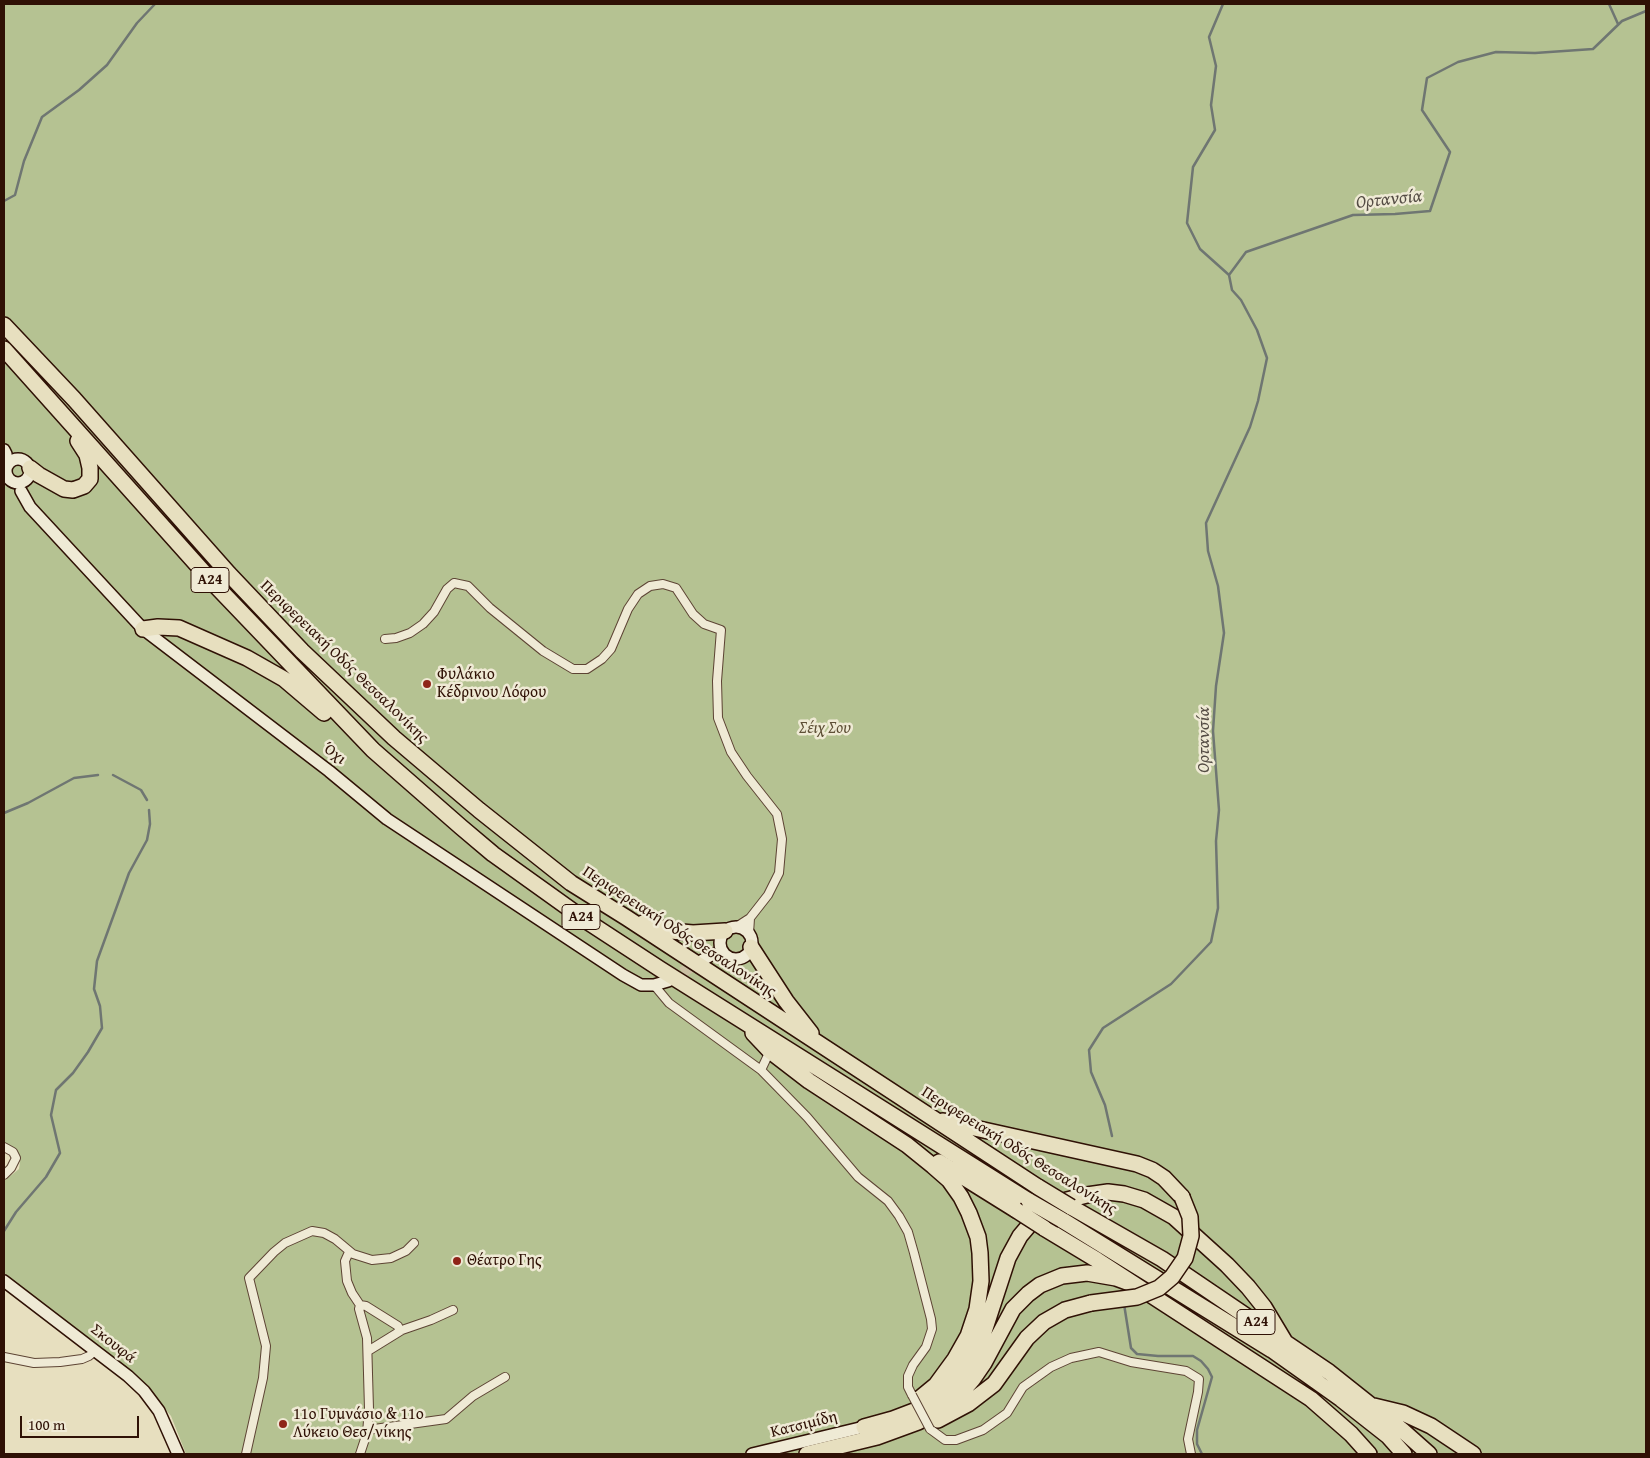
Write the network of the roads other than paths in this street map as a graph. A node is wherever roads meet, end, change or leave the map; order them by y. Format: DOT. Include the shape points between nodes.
graph roads {
  1 [pos="4,325"];
  2 [pos="4,349"];
  3 [pos="61,412"];
  4 [pos="6,456"];
  5 [pos="21,477"];
  6 [pos="143,629"];
  7 [pos="385,639"];
  8 [pos="428,800"];
  9 [pos="628,918"];
  10 [pos="750,918"];
  11 [pos="727,934"];
  12 [pos="750,941"];
  13 [pos="713,954"];
  14 [pos="727,956"];
  15 [pos="701,961"];
  16 [pos="668,981"];
  17 [pos="654,985"];
  18 [pos="743,1022"];
  19 [pos="819,1044"];
  20 [pos="770,1051"];
  21 [pos="761,1070"];
  22 [pos="931,1118"];
  23 [pos="907,1145"];
  24 [pos="4,1147"];
  25 [pos="4,1175"];
  26 [pos="414,1243"];
  27 [pos="349,1252"];
  28 [pos="4,1281"];
  29 [pos="1134,1285"];
  30 [pos="360,1305"];
  31 [pos="453,1310"];
  32 [pos="402,1330"];
  33 [pos="1285,1342"];
  34 [pos="95,1351"];
  35 [pos="368,1351"];
  36 [pos="4,1357"];
  37 [pos="505,1377"];
  38 [pos="1318,1404"];
  39 [pos="1370,1405"];
  40 [pos="864,1427"];
  41 [pos="367,1430"];
  42 [pos="877,1437"];
  43 [pos="178,1454"];
  44 [pos="246,1454"];
  45 [pos="360,1454"];
  46 [pos="752,1454"];
  47 [pos="807,1454"];
  48 [pos="1191,1454"];
  49 [pos="1369,1454"];
  50 [pos="1402,1454"];
  51 [pos="1429,1454"];
  52 [pos="1473,1454"];
  1 -- 9 [label="highway, Περιφερειακή Οδός Θεσσαλονίκης / Α24" via="74,399 228,574 362,709 571,883"];
  2 -- 3 [label="highway, Α24"];
  3 -- 5 [label="highway" via="87,455 90,468 88,482 77,490 64,489 38,475"];
  3 -- 8 [label="highway, Α24" via="216,586 373,750"];
  4 -- 5 [label="main road"];
  4 -- 5 [label="main road, Όχι" via="6,477"];
  5 -- 6 [label="main road, Όχι" via="30,507"];
  6 -- 8 [label="highway" via="179,628 272,671 308,698 399,783"];
  6 -- 17 [label="main road, Όχι" via="388,819 623,975 641,985"];
  7 -- 10 [label="street" via="410,633 423,624 454,583 468,586 543,651 573,669 587,669 611,649 638,594 650,586 663,584 676,588 692,614 704,624 721,630 718,718 732,752 777,814 782,839 779,873 768,895"];
  8 -- 18 [label="highway, Α24" via="493,854 588,922"];
  9 -- 11 [label="highway" via="671,931"];
  9 -- 19 [label="highway, Περιφερειακή Οδός Θεσσαλονίκης / Α24"];
  10 -- 11 [label="street"];
  10 -- 12 [label="street"];
  11 -- 12 [label="main road" via="746,930"];
  11 -- 13 [label="main road"];
  11 -- 14 [label="main road" via="723,952"];
  12 -- 14 [label="main road" via="743,957"];
  12 -- 19 [label="highway" via="786,1001"];
  13 -- 14 [label="main road"];
  13 -- 15 [label="main road"];
  16 -- 17 [label="main road, Όχι"];
  17 -- 21 [label="street" via="669,1003"];
  18 -- 20 [label="highway"];
  18 -- 50 [label="highway, Α24, bridge" via="1272,1350 1380,1430"];
  19 -- 22 [label="highway, Περιφερειακή Οδός Θεσσαλονίκης / Α24"];
  20 -- 21 [label="street"];
  20 -- 23 [label="highway" via="809,1081"];
  21 -- 48 [label="street, bridge" via="808,1117 858,1177 888,1201 908,1232 932,1329 926,1347 908,1376 908,1387 930,1430 945,1440 956,1440 983,1430 1007,1414 1023,1387 1051,1367 1071,1358 1099,1352 1131,1362 1186,1371 1199,1379 1188,1439"];
  22 -- 33 [label="highway, Περιφερειακή Οδός Θεσσαλονίκης / Α24, bridge" via="1038,1187 1162,1259"];
  22 -- 42 [label="highway, bridge" via="1109,1157 1152,1170 1182,1197 1190,1218 1191,1236 1185,1258 1172,1277 1159,1288 1138,1297 1065,1310 1044,1322 1027,1338 994,1384 968,1404 920,1428"];
  23 -- 29 [label="highway, bridge"];
  23 -- 40 [label="highway" via="949,1180 965,1203 979,1244 980,1294 968,1336 936,1384 910,1405"];
  24 -- 25 [label="street" via="16,1158"];
  26 -- 27 [label="street" via="402,1253 384,1260 364,1258"];
  27 -- 30 [label="street" via="345,1261 348,1286"];
  27 -- 44 [label="street" via="335,1239 312,1231 285,1243 249,1278 266,1346 263,1378"];
  28 -- 34 [label="main road, Σκουφά"];
  29 -- 38 [label="highway"];
  29 -- 42 [label="highway" via="1087,1273 1062,1276 1040,1285 1013,1309 984,1363 954,1399 923,1420"];
  30 -- 32 [label="street"];
  30 -- 35 [label="street"];
  31 -- 32 [label="street"];
  32 -- 35 [label="street"];
  33 -- 39 [label="highway, Περιφερειακή Οδός Θεσσαλονίκης / Α24"];
  33 -- 40 [label="highway" via="1248,1287 1174,1217 1144,1200 1124,1194 1087,1194 1048,1210 1020,1236 1008,1258 980,1344 954,1382 935,1399 914,1411"];
  34 -- 36 [label="street" via="82,1359 60,1362 34,1363"];
  34 -- 43 [label="main road, Σκουφά" via="150,1397 164,1419"];
  35 -- 41 [label="street"];
  37 -- 41 [label="street" via="473,1396 446,1419"];
  38 -- 49 [label="highway"];
  38 -- 50 [label="highway" via="1337,1411"];
  39 -- 51 [label="highway, Περιφερειακή Οδός Θεσσαλονίκης / Α24"];
  39 -- 52 [label="highway" via="1404,1413 1431,1426"];
  40 -- 46 [label="main road, Κατσιμίδη"];
  41 -- 45 [label="street"];
  42 -- 47 [label="highway"];
}
